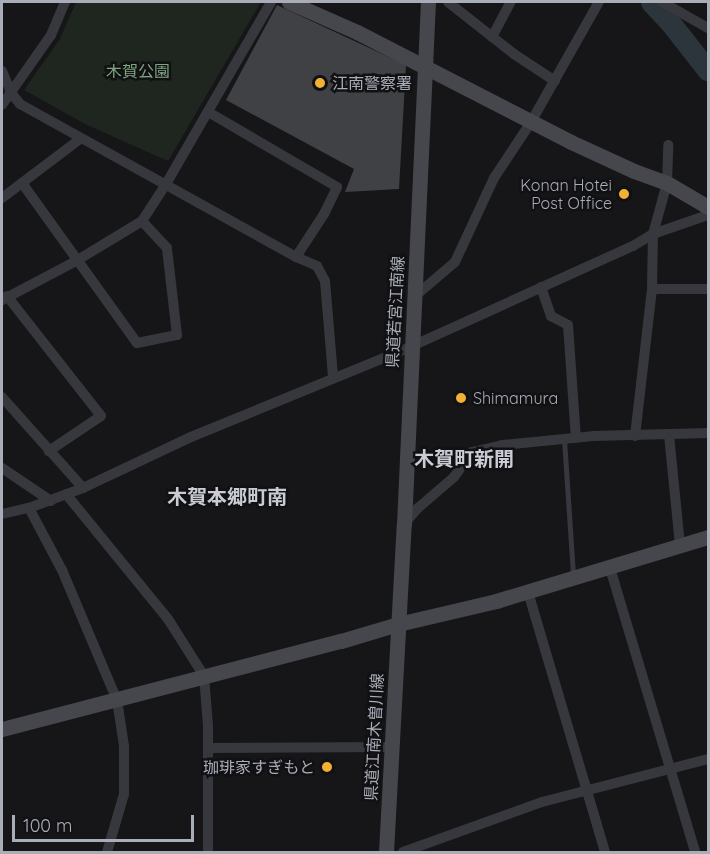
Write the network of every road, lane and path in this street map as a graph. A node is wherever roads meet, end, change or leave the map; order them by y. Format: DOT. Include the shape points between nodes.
graph roads {
  1 [pos="65,2"];
  2 [pos="270,2"];
  3 [pos="289,2"];
  4 [pos="428,2"];
  5 [pos="448,2"];
  6 [pos="511,2"];
  7 [pos="599,2"];
  8 [pos="662,2"];
  9 [pos="708,28"];
  10 [pos="492,37"];
  11 [pos="424,67"];
  12 [pos="2,71"];
  13 [pos="555,81"];
  14 [pos="12,94"];
  15 [pos="2,105"];
  16 [pos="208,112"];
  17 [pos="531,122"];
  18 [pos="80,139"];
  19 [pos="668,145"];
  20 [pos="22,183"];
  21 [pos="667,183"];
  22 [pos="166,184"];
  23 [pos="2,198"];
  24 [pos="708,207"];
  25 [pos="708,216"];
  26 [pos="142,221"];
  27 [pos="653,234"];
  28 [pos="296,257"];
  29 [pos="76,261"];
  30 [pos="541,287"];
  31 [pos="652,288"];
  32 [pos="708,289"];
  33 [pos="414,297"];
  34 [pos="4,298"];
  35 [pos="410,347"];
  36 [pos="333,377"];
  37 [pos="2,397"];
  38 [pos="708,433"];
  39 [pos="635,435"];
  40 [pos="669,435"];
  41 [pos="576,438"];
  42 [pos="564,439"];
  43 [pos="49,451"];
  44 [pos="2,468"];
  45 [pos="83,488"];
  46 [pos="66,494"];
  47 [pos="51,501"];
  48 [pos="29,508"];
  49 [pos="2,514"];
  50 [pos="404,524"];
  51 [pos="708,537"];
  52 [pos="680,546"];
  53 [pos="610,568"];
  54 [pos="573,579"];
  55 [pos="528,592"];
  56 [pos="398,624"];
  57 [pos="204,676"];
  58 [pos="117,700"];
  59 [pos="2,729"];
  60 [pos="391,747"];
  61 [pos="208,748"];
  62 [pos="708,759"];
  63 [pos="670,768"];
  64 [pos="586,791"];
  65 [pos="107,852"];
  66 [pos="208,852"];
  67 [pos="386,852"];
  68 [pos="403,852"];
  69 [pos="605,852"];
  70 [pos="695,852"];
  1 -- 14 [label="street" via="51,35"];
  2 -- 16 [label="street"];
  3 -- 11 [label="street"];
  4 -- 11 [label="street, 県道若宮江南線"];
  5 -- 10 [label="street"];
  6 -- 10 [label="street"];
  7 -- 13 [label="street"];
  8 -- 9 [label="street"];
  10 -- 13 [label="street"];
  11 -- 17 [label="street"];
  11 -- 33 [label="street, 県道若宮江南線"];
  12 -- 14 [label="street"];
  13 -- 17 [label="street"];
  14 -- 15 [label="street"];
  14 -- 18 [label="street" via="20,104"];
  16 -- 22 [label="street"];
  16 -- 28 [label="street" via="337,187"];
  17 -- 21 [label="street"];
  17 -- 33 [label="street" via="494,178 454,261"];
  18 -- 20 [label="street"];
  18 -- 22 [label="street"];
  19 -- 21 [label="street"];
  20 -- 23 [label="street"];
  20 -- 29 [label="street"];
  21 -- 24 [label="street"];
  21 -- 27 [label="street"];
  22 -- 26 [label="street"];
  22 -- 28 [label="street"];
  25 -- 27 [label="street"];
  26 -- 29 [label="street"];
  26 -- 29 [label="street" via="167,248 177,335 136,343"];
  27 -- 30 [label="street"];
  27 -- 31 [label="street"];
  28 -- 36 [label="street" via="317,266 325,281"];
  29 -- 34 [label="street"];
  30 -- 35 [label="street"];
  30 -- 41 [label="street" via="551,316 568,325"];
  31 -- 32 [label="street"];
  31 -- 39 [label="street"];
  33 -- 35 [label="street, 県道若宮江南線"];
  34 -- 43 [label="street" via="101,416"];
  35 -- 36 [label="street"];
  35 -- 50 [label="street, 県道若宮江南線"];
  36 -- 45 [label="street"];
  37 -- 43 [label="street"];
  38 -- 40 [label="street"];
  39 -- 40 [label="street"];
  39 -- 41 [label="street"];
  40 -- 52 [label="street"];
  41 -- 42 [label="street"];
  42 -- 50 [label="street" via="472,452 454,477"];
  42 -- 54 [label="lane"];
  43 -- 45 [label="street"];
  44 -- 47 [label="street"];
  45 -- 46 [label="street"];
  46 -- 47 [label="street"];
  46 -- 57 [label="street" via="168,619"];
  47 -- 48 [label="street"];
  48 -- 49 [label="street"];
  48 -- 58 [label="street" via="62,570"];
  50 -- 56 [label="street, 県道若宮江南線"];
  51 -- 52 [label="street"];
  52 -- 53 [label="street"];
  53 -- 54 [label="street"];
  53 -- 63 [label="street"];
  54 -- 55 [label="street"];
  55 -- 56 [label="street"];
  55 -- 64 [label="street"];
  56 -- 57 [label="street"];
  56 -- 60 [label="street, 県道江南木曽川線"];
  57 -- 58 [label="street"];
  57 -- 61 [label="street"];
  58 -- 59 [label="street"];
  58 -- 65 [label="street" via="124,746 124,794"];
  60 -- 61 [label="street"];
  60 -- 67 [label="street, 県道江南木曽川線"];
  61 -- 66 [label="street"];
  62 -- 63 [label="street"];
  63 -- 64 [label="street"];
  63 -- 70 [label="street"];
  64 -- 68 [label="street" via="542,802"];
  64 -- 69 [label="street"];
}
